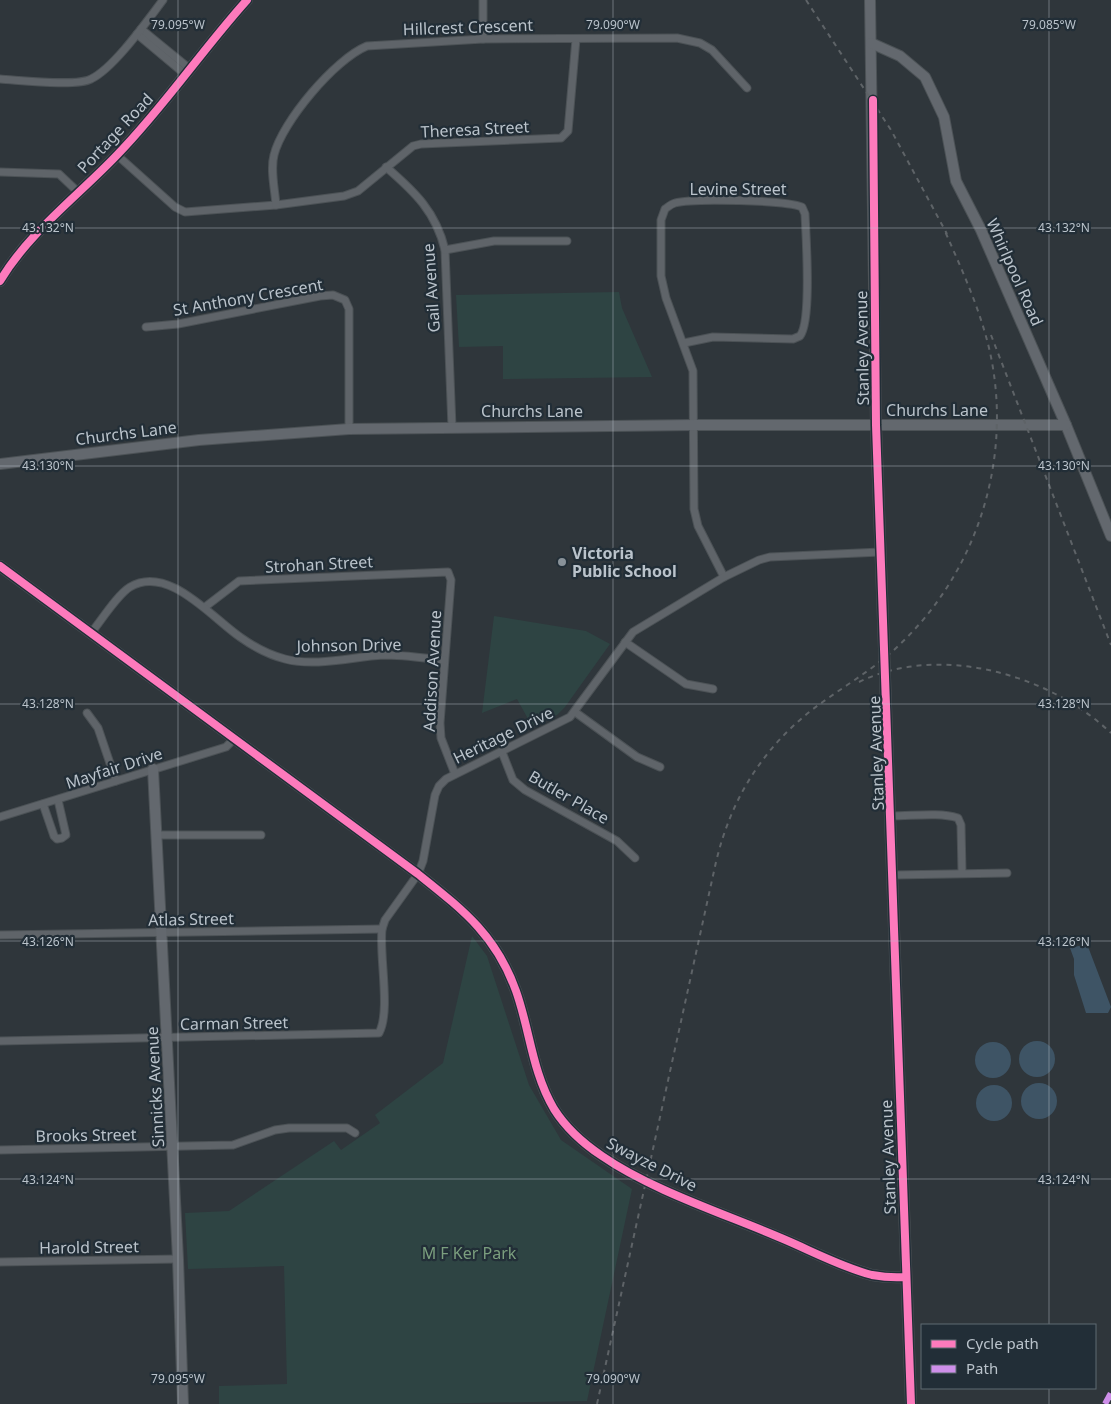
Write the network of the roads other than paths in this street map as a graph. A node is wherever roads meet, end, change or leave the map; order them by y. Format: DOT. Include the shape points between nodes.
graph roads {
  1 [pos="163,0"];
  2 [pos="247,0"];
  3 [pos="483,0"];
  4 [pos="870,0"];
  5 [pos="139,31"];
  6 [pos="482,39"];
  7 [pos="576,39"];
  8 [pos="871,43"];
  9 [pos="188,72"];
  10 [pos="0,79"];
  11 [pos="747,88"];
  12 [pos="117,155"];
  13 [pos="386,167"];
  14 [pos="0,172"];
  15 [pos="78,192"];
  16 [pos="276,205"];
  17 [pos="567,241"];
  18 [pos="445,250"];
  19 [pos="0,281"];
  20 [pos="146,327"];
  21 [pos="684,343"];
  22 [pos="694,425"];
  23 [pos="876,425"];
  24 [pos="1066,425"];
  25 [pos="452,427"];
  26 [pos="349,429"];
  27 [pos="0,464"];
  28 [pos="1111,536"];
  29 [pos="881,552"];
  30 [pos="2,567"];
  31 [pos="443,571"];
  32 [pos="724,577"];
  33 [pos="205,607"];
  34 [pos="91,634"];
  35 [pos="625,642"];
  36 [pos="444,660"];
  37 [pos="713,689"];
  38 [pos="575,712"];
  39 [pos="87,713"];
  40 [pos="234,739"];
  41 [pos="502,752"];
  42 [pos="660,767"];
  43 [pos="153,770"];
  44 [pos="456,774"];
  45 [pos="116,781"];
  46 [pos="58,800"];
  47 [pos="43,804"];
  48 [pos="892,816"];
  49 [pos="0,817"];
  50 [pos="158,835"];
  51 [pos="261,835"];
  52 [pos="635,858"];
  53 [pos="962,872"];
  54 [pos="1007,873"];
  55 [pos="418,874"];
  56 [pos="894,875"];
  57 [pos="382,929"];
  58 [pos="163,933"];
  59 [pos="0,935"];
  60 [pos="167,1038"];
  61 [pos="0,1041"];
  62 [pos="355,1133"];
  63 [pos="172,1147"];
  64 [pos="0,1150"];
  65 [pos="178,1259"];
  66 [pos="0,1262"];
  67 [pos="906,1277"];
  68 [pos="183,1404"];
  69 [pos="911,1404"];
  1 -- 5 [label="street"];
  2 -- 9 [label="street, Portage Road"];
  3 -- 6 [label="street"];
  4 -- 8 [label="street, Stanley Avenue"];
  5 -- 9 [label="street"];
  5 -- 10 [label="street" via="92,79 74,82"];
  6 -- 7 [label="street, Hillcrest Crescent"];
  6 -- 16 [label="street, Hillcrest Crescent" via="367,46 342,62 296,112 279,138 273,158"];
  7 -- 11 [label="street, Hillcrest Crescent" via="677,38 700,43 712,50"];
  7 -- 13 [label="street, Theresa Street" via="568,131 560,138 421,144 413,146"];
  8 -- 23 [label="street, Stanley Avenue"];
  8 -- 24 [label="street, Whirlpool Road" via="900,56 925,77 944,117 956,181 981,230"];
  9 -- 12 [label="street, Portage Road"];
  12 -- 15 [label="street, Portage Road"];
  12 -- 16 [label="street, Theresa Street" via="175,207 185,212"];
  13 -- 16 [label="street, Theresa Street" via="358,191 344,196"];
  13 -- 18 [label="street, Gail Avenue" via="415,193 437,222"];
  14 -- 15 [label="street" via="59,174"];
  15 -- 19 [label="street, Portage Road" via="33,236"];
  17 -- 18 [label="street" via="494,241"];
  18 -- 25 [label="street, Gail Avenue"];
  20 -- 26 [label="street, St Anthony Crescent" via="178,324 320,296 345,300 348,309"];
  21 -- 21 [label="street, Levine Street" via="713,337 793,339 800,336 806,325 802,206 786,202 700,201 674,203 665,209 661,220 661,276"];
  21 -- 22 [label="street" via="694,371"];
  22 -- 23 [label="street, Churchs Lane"];
  22 -- 25 [label="street, Churchs Lane"];
  22 -- 32 [label="street" via="694,509 698,526"];
  23 -- 24 [label="street, Churchs Lane"];
  23 -- 29 [label="street, Stanley Avenue"];
  24 -- 28 [label="street, Whirlpool Road"];
  25 -- 26 [label="street, Churchs Lane"];
  26 -- 27 [label="street, Churchs Lane" via="199,440"];
  29 -- 32 [label="street, Heritage Drive" via="770,557"];
  29 -- 48 [label="street, Stanley Avenue"];
  30 -- 34 [label="street, Swayze Drive"];
  31 -- 33 [label="street, Strohan Street" via="239,581"];
  31 -- 36 [label="street, Addison Avenue" via="448,572 451,580"];
  32 -- 35 [label="street, Heritage Drive" via="648,621"];
  33 -- 34 [label="street, Johnson Drive" via="167,584 139,583 128,588"];
  33 -- 36 [label="street, Johnson Drive" via="240,637 264,652 286,660 385,655"];
  34 -- 40 [label="street, Swayze Drive"];
  35 -- 37 [label="street" via="686,684"];
  35 -- 38 [label="street, Heritage Drive"];
  36 -- 44 [label="street, Addison Avenue" via="440,732"];
  38 -- 41 [label="street, Heritage Drive"];
  38 -- 42 [label="street" via="637,757"];
  39 -- 45 [label="street" via="98,728"];
  40 -- 43 [label="street, Mayfair Drive" via="226,747"];
  40 -- 55 [label="street, Swayze Drive"];
  41 -- 44 [label="street, Heritage Drive"];
  41 -- 52 [label="street, Butler Place" via="513,780 519,785 617,841"];
  43 -- 45 [label="street, Mayfair Drive"];
  43 -- 50 [label="street, Sinnicks Avenue"];
  44 -- 55 [label="street, Heritage Drive" via="439,786 435,795"];
  45 -- 46 [label="street, Mayfair Drive"];
  46 -- 47 [label="street, Mayfair Drive"];
  46 -- 47 [label="street" via="66,830 62,838 54,836"];
  47 -- 49 [label="street, Mayfair Drive"];
  48 -- 53 [label="street" via="946,814 958,818"];
  48 -- 56 [label="street, Stanley Avenue"];
  50 -- 51 [label="street"];
  50 -- 58 [label="street, Sinnicks Avenue"];
  53 -- 54 [label="street"];
  53 -- 56 [label="street"];
  55 -- 57 [label="street, Heritage Drive"];
  55 -- 67 [label="street, Swayze Drive" via="482,928 504,963 516,992 539,1079 554,1109 582,1140 619,1167 713,1210 859,1270 878,1276"];
  56 -- 67 [label="street, Stanley Avenue"];
  57 -- 58 [label="street, Atlas Street"];
  57 -- 60 [label="street, Carman Street" via="383,1026 379,1033"];
  58 -- 59 [label="street, Atlas Street"];
  58 -- 60 [label="street, Sinnicks Avenue"];
  60 -- 61 [label="street, Carman Street"];
  60 -- 63 [label="street, Sinnicks Avenue"];
  62 -- 63 [label="street, Brooks Street" via="347,1128 289,1128 234,1145"];
  63 -- 64 [label="street, Brooks Street"];
  63 -- 65 [label="street, Sinnicks Avenue"];
  65 -- 66 [label="street, Harold Street"];
  65 -- 68 [label="street, Sinnicks Avenue"];
  67 -- 69 [label="street, Stanley Avenue"];
}
